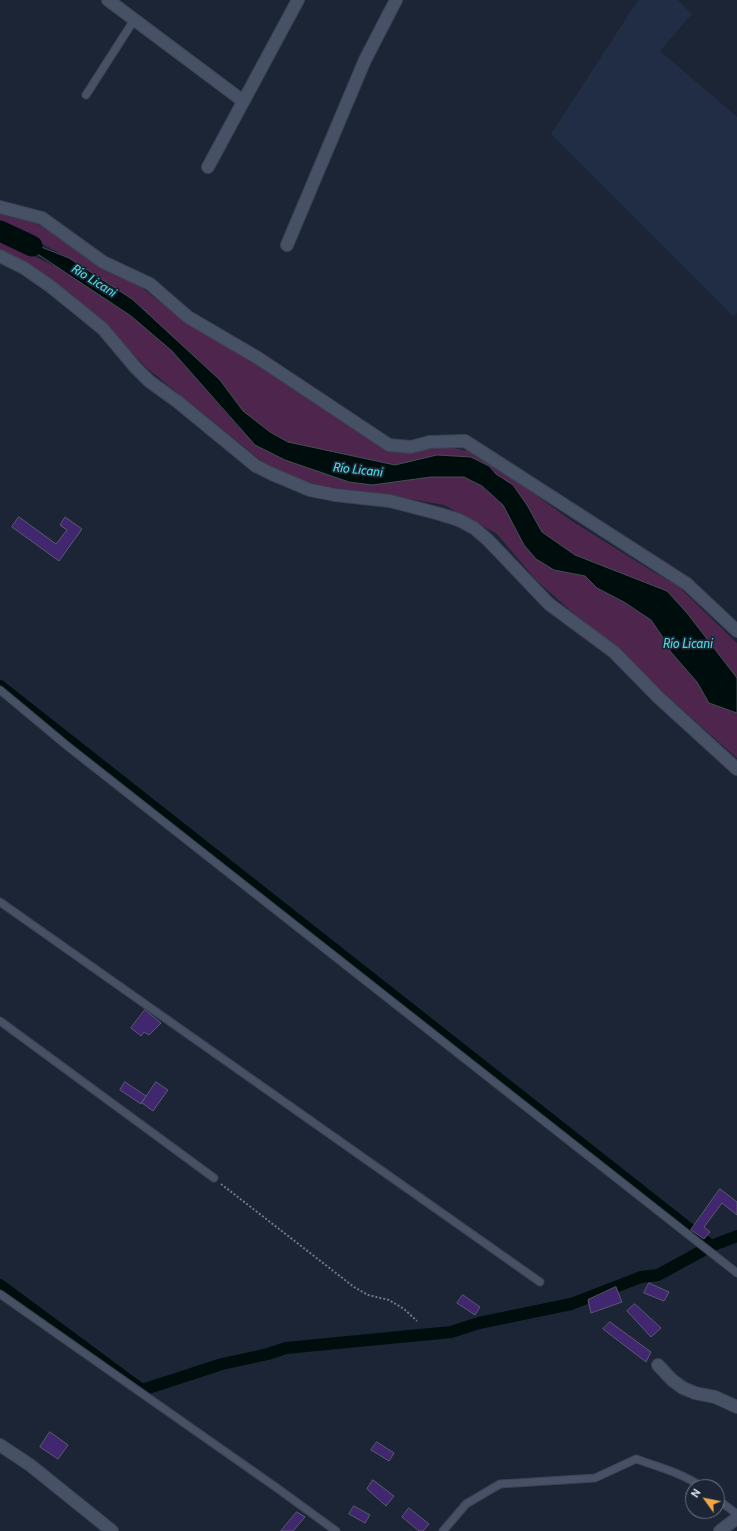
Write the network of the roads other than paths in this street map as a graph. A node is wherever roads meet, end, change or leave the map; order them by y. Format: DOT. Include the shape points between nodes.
graph roads {
  1 [pos="108,0"];
  2 [pos="298,0"];
  3 [pos="396,0"];
  4 [pos="134,20"];
  5 [pos="86,95"];
  6 [pos="243,101"];
  7 [pos="208,167"];
  8 [pos="0,207"];
  9 [pos="287,245"];
  10 [pos="0,256"];
  11 [pos="737,631"];
  12 [pos="0,690"];
  13 [pos="737,769"];
  14 [pos="0,902"];
  15 [pos="0,1021"];
  16 [pos="214,1178"];
  17 [pos="737,1272"];
  18 [pos="540,1282"];
  19 [pos="0,1294"];
  20 [pos="658,1365"];
  21 [pos="737,1407"];
  22 [pos="0,1445"];
  23 [pos="688,1479"];
  24 [pos="725,1505"];
  25 [pos="737,1514"];
  26 [pos="737,1518"];
  27 [pos="112,1531"];
  28 [pos="336,1531"];
  29 [pos="443,1531"];
  30 [pos="720,1531"];
  1 -- 4 [label="street"];
  2 -- 6 [label="street"];
  3 -- 9 [label="street" via="365,60"];
  4 -- 5 [label="lane"];
  4 -- 6 [label="street"];
  6 -- 7 [label="street"];
  8 -- 11 [label="street" via="42,218 102,262 150,284 188,317 258,358 390,445 411,447 430,442 465,441 687,584"];
  10 -- 13 [label="street" via="24,268 81,310 103,330 149,381 261,469 310,490 390,501 440,514 474,528 549,604 614,652 658,697"];
  12 -- 17 [label="lane" via="66,745"];
  14 -- 18 [label="lane"];
  15 -- 16 [label="lane"];
  19 -- 28 [label="lane"];
  20 -- 21 [label="street" via="683,1388 715,1397"];
  22 -- 27 [label="street" via="30,1465"];
  23 -- 29 [label="lane" via="636,1459 595,1478 500,1484 466,1504"];
  24 -- 25 [label="lane"];
  26 -- 30 [label="street"];
}
